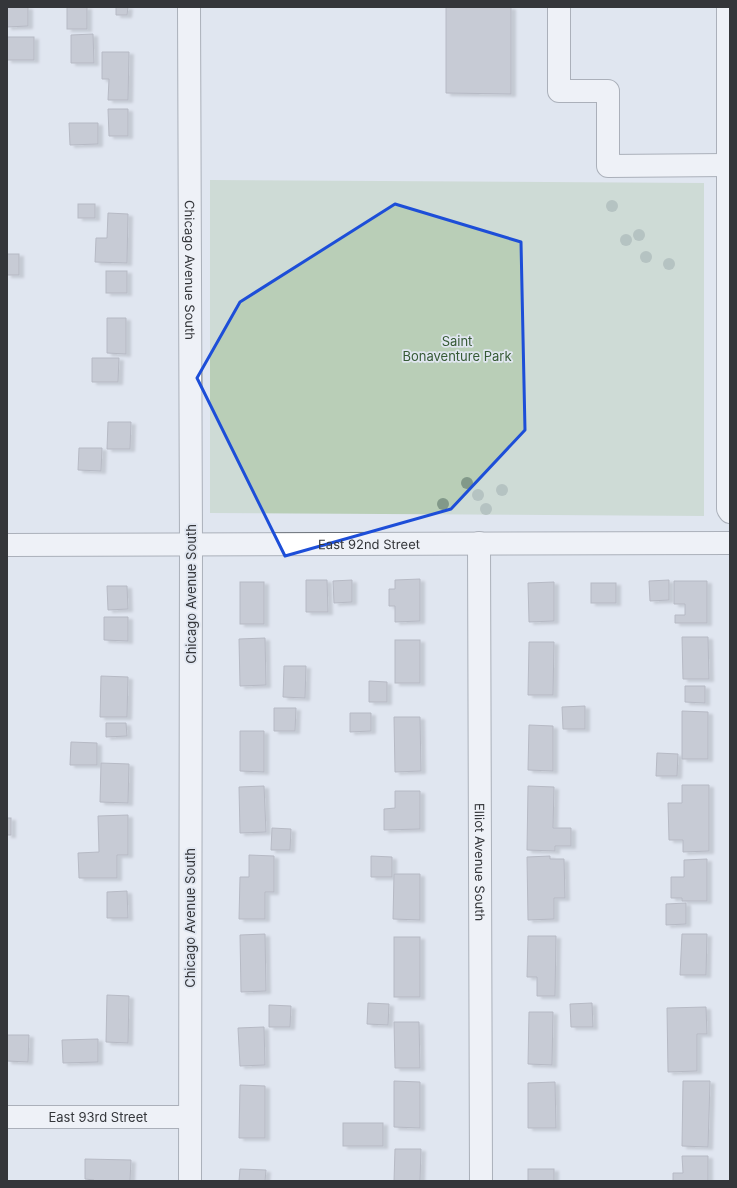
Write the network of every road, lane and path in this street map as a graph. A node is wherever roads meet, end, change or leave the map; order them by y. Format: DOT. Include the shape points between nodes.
graph roads {
  1 [pos="189,7"];
  2 [pos="559,7"];
  3 [pos="728,7"];
  4 [pos="728,166"];
  5 [pos="730,512"];
  6 [pos="479,543"];
  7 [pos="730,543"];
  8 [pos="7,545"];
  9 [pos="192,545"];
  10 [pos="7,1117"];
  11 [pos="190,1117"];
  12 [pos="190,1181"];
  13 [pos="481,1181"];
  1 -- 9 [label="street, Chicago Avenue South"];
  2 -- 4 [label="street" via="559,91 608,91 608,166"];
  3 -- 4 [label="street"];
  4 -- 5 [label="street"];
  6 -- 7 [label="street, East 92nd Street"];
  6 -- 9 [label="street, East 92nd Street"];
  6 -- 13 [label="street, Elliot Avenue South"];
  8 -- 9 [label="street, East 92nd Street"];
  9 -- 11 [label="street, Chicago Avenue South"];
  10 -- 11 [label="street, East 93rd Street"];
  11 -- 12 [label="street, Chicago Avenue South"];
}
